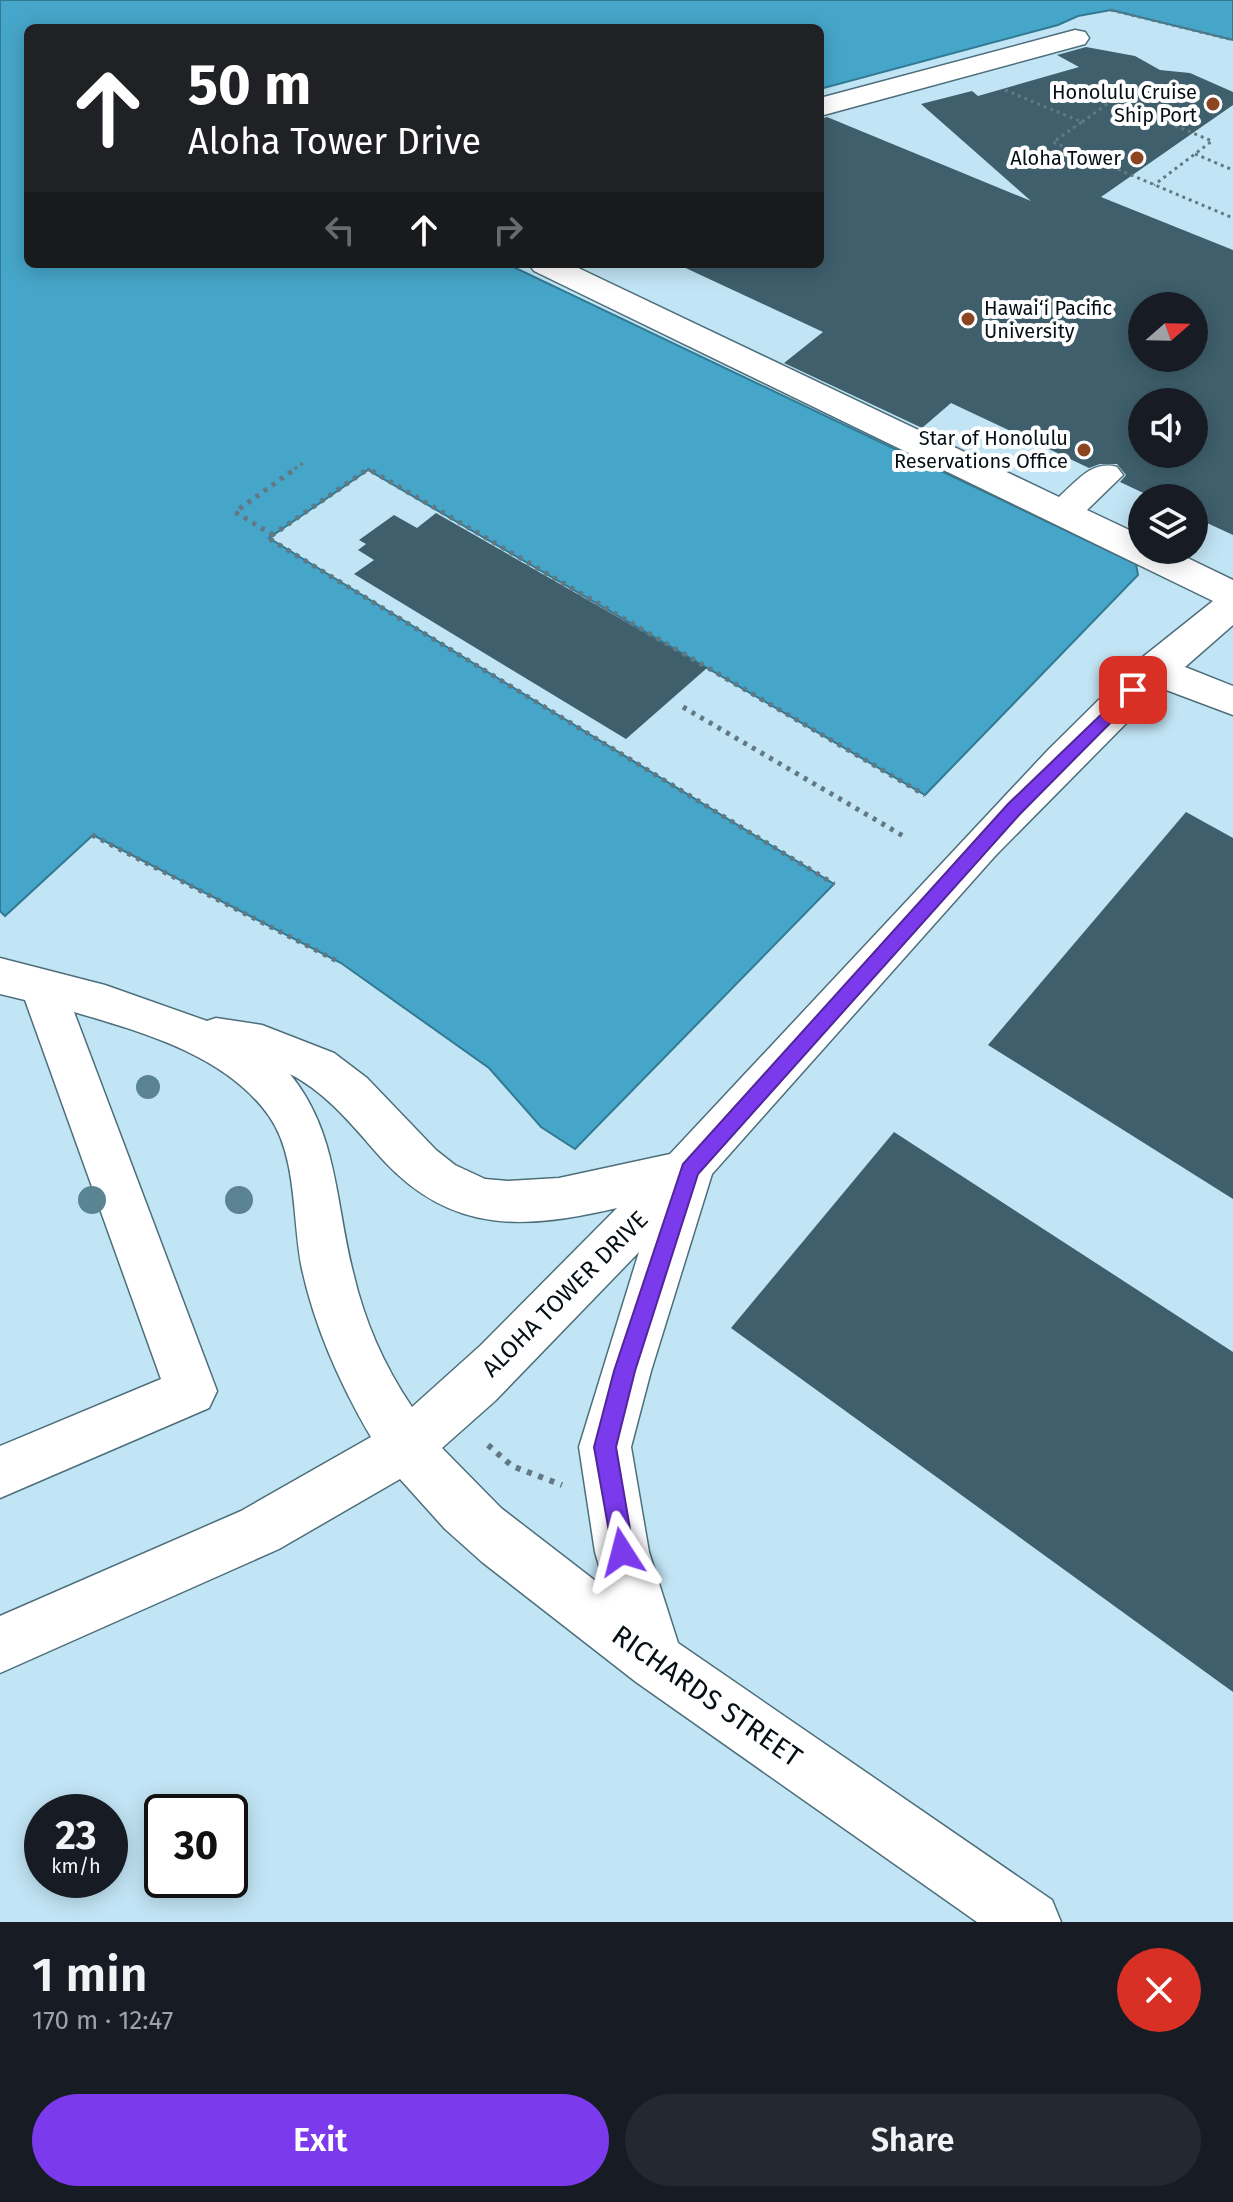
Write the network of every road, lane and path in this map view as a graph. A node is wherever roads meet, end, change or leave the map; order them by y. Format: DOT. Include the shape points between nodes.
graph roads {
  1 [pos="1111,10"];
  2 [pos="1075,38"];
  3 [pos="1233,40"];
  4 [pos="956,70"];
  5 [pos="824,106"];
  6 [pos="1082,122"];
  7 [pos="1194,154"];
  8 [pos="1233,170"];
  9 [pos="1154,185"];
  10 [pos="1233,218"];
  11 [pos="553,268"];
  12 [pos="306,461"];
  13 [pos="1105,475"];
  14 [pos="1062,513"];
  15 [pos="273,535"];
  16 [pos="1233,595"];
  17 [pos="1233,604"];
  18 [pos="1153,670"];
  19 [pos="1233,701"];
  20 [pos="683,707"];
  21 [pos="925,795"];
  22 [pos="92,835"];
  23 [pos="905,837"];
  24 [pos="834,884"];
  25 [pos="341,963"];
  26 [pos="21,981"];
  27 [pos="198,1036"];
  28 [pos="690,1170"];
  29 [pos="407,1444"];
  30 [pos="488,1445"];
  31 [pos="0,1472"];
  32 [pos="570,1487"];
  33 [pos="0,1645"];
  34 [pos="656,1662"];
  35 [pos="1030,1922"];
  1 -- 3 [label="path"];
  2 -- 4 [label="street"];
  4 -- 5 [label="street"];
  4 -- 6 [label="path"];
  6 -- 7 [label="path" via="1113,100 1212,141"];
  6 -- 9 [label="path" via="1053,142"];
  7 -- 8 [label="path"];
  7 -- 9 [label="path"];
  9 -- 10 [label="path"];
  11 -- 14 [label="street"];
  12 -- 15 [label="path" via="235,512"];
  13 -- 14 [label="street"];
  14 -- 16 [label="street"];
  15 -- 21 [label="path" via="368,469"];
  15 -- 24 [label="path" via="268,538"];
  17 -- 18 [label="street, ALOHA TOWER DRIVE"];
  18 -- 19 [label="street"];
  18 -- 28 [label="street, ALOHA TOWER DRIVE" via="1014,809"];
  20 -- 23 [label="path"];
  22 -- 25 [label="path"];
  26 -- 27 [label="street"];
  26 -- 31 [label="street" via="191,1391"];
  27 -- 28 [label="street" via="253,1042 307,1060 342,1085 422,1170 458,1192 485,1200 542,1202"];
  27 -- 29 [label="street, RICHARDS STREET" via="252,1067 289,1107 309,1155 325,1261 340,1316 374,1393"];
  28 -- 29 [label="street, ALOHA TOWER DRIVE"];
  28 -- 34 [label="street" via="605,1447 622,1552"];
  29 -- 33 [label="street, ALOHA TOWER DRIVE" via="274,1522"];
  29 -- 34 [label="street, RICHARDS STREET" via="444,1491 489,1534"];
  30 -- 32 [label="path" via="513,1469"];
  34 -- 35 [label="street, RICHARDS STREET"];
}
